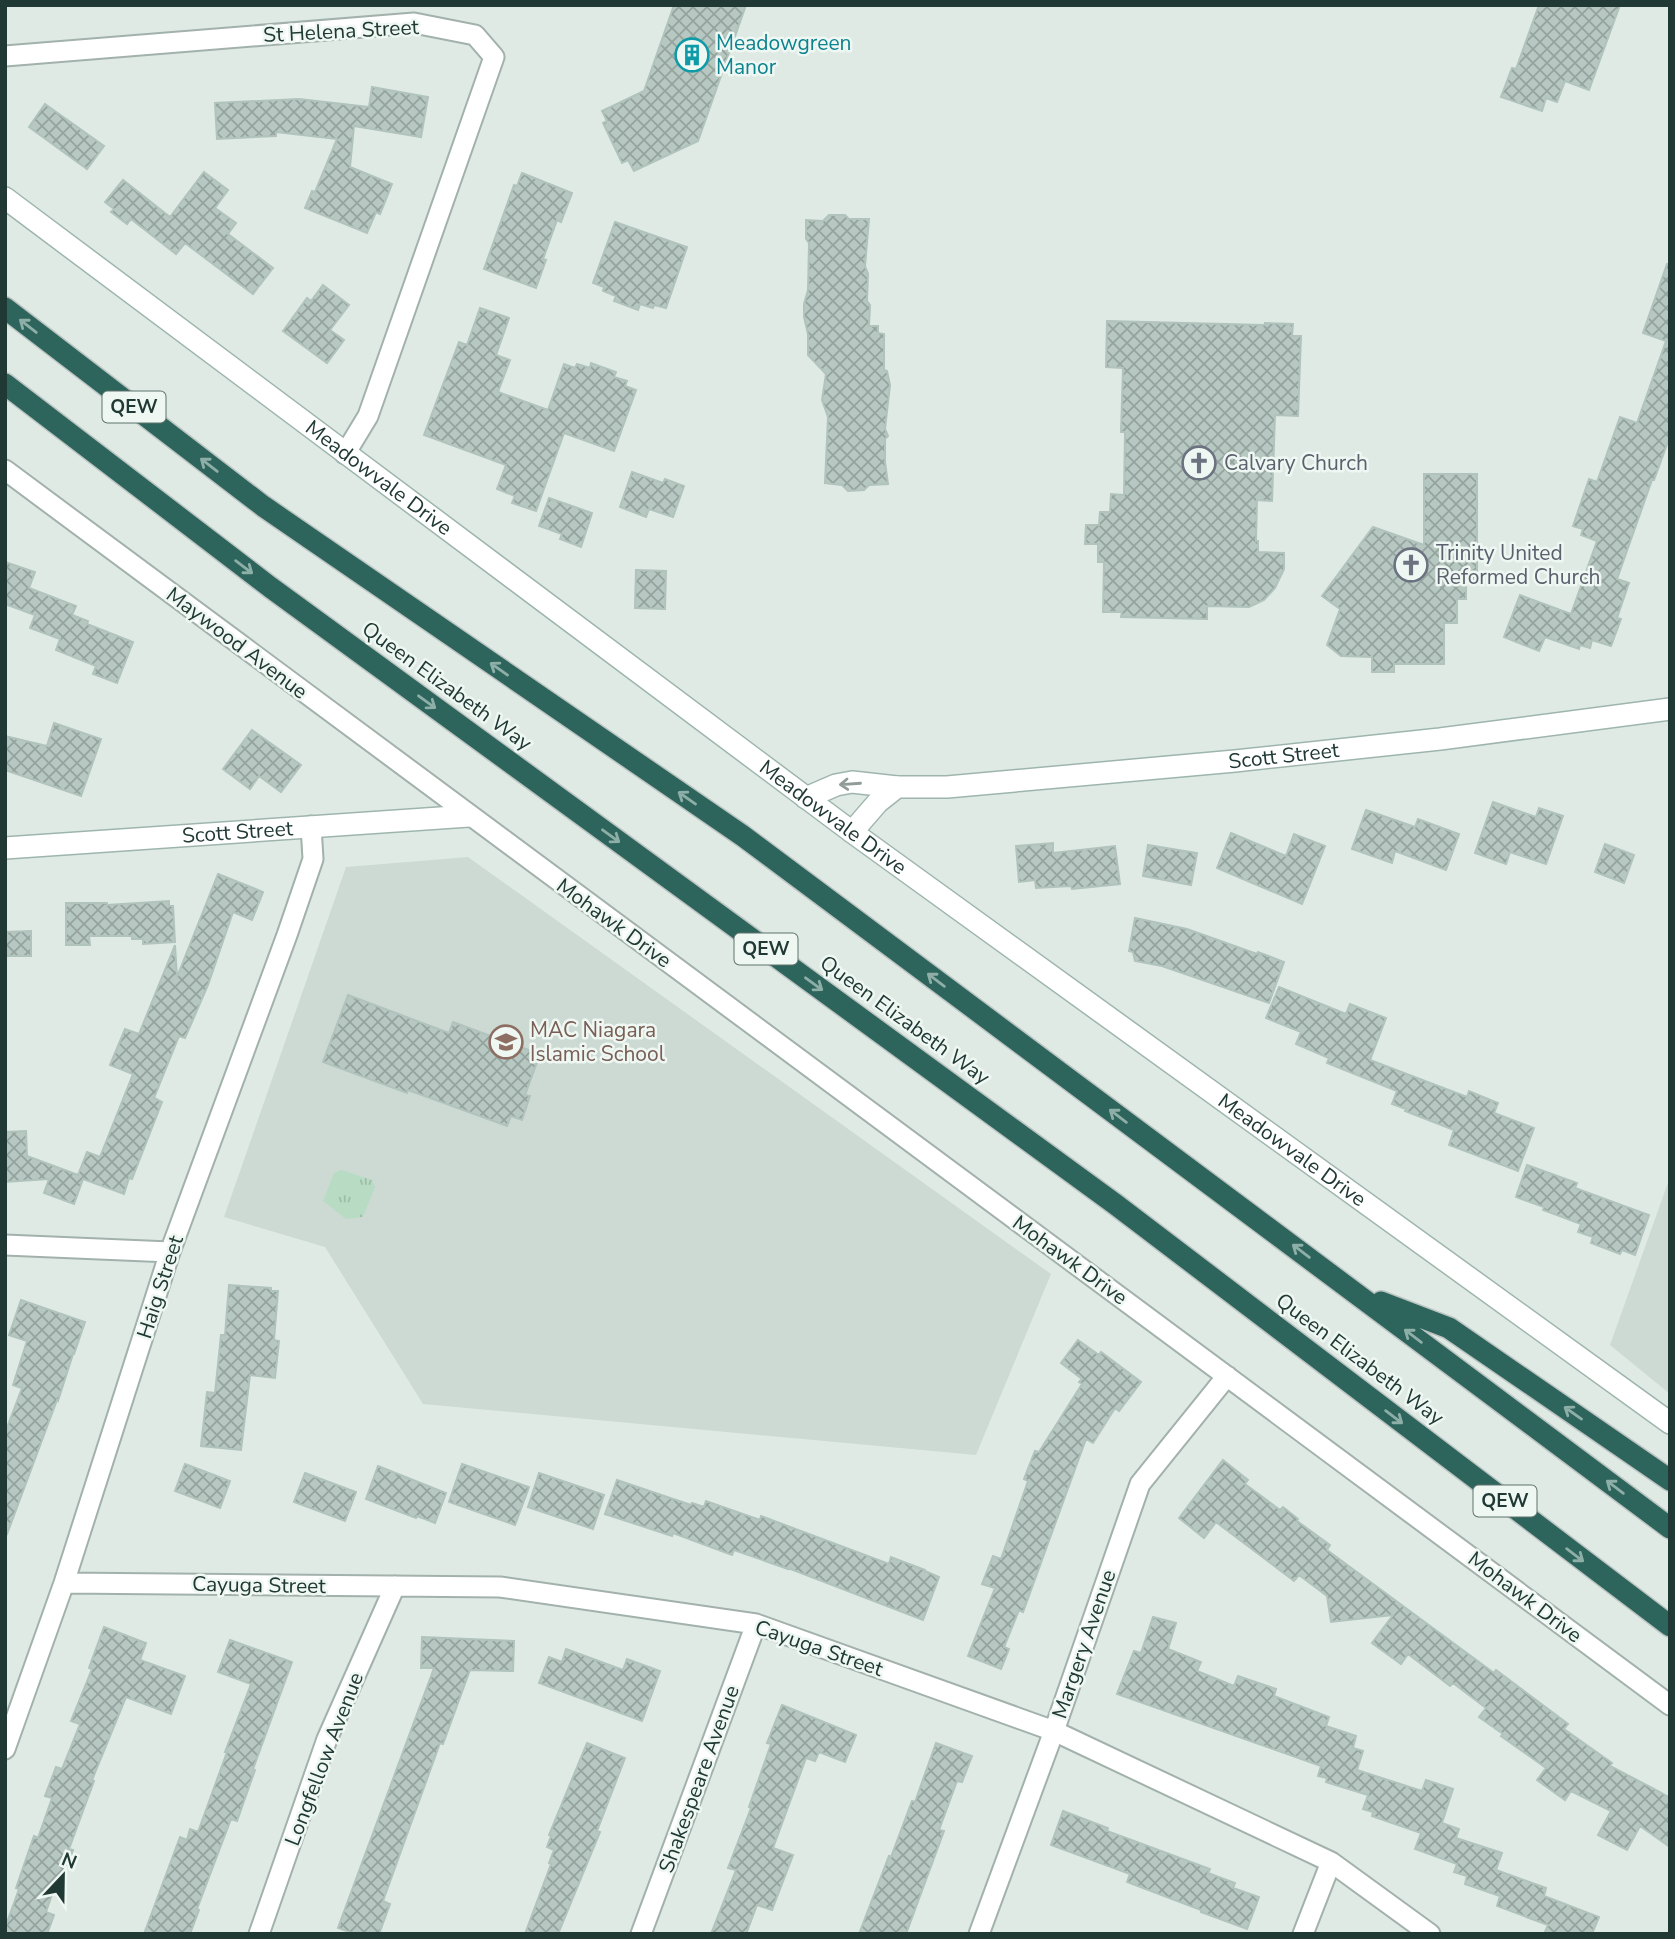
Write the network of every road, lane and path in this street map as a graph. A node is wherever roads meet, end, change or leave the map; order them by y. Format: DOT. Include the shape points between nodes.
graph roads {
  1 [pos="5,56"];
  2 [pos="5,198"];
  3 [pos="5,308"];
  4 [pos="5,384"];
  5 [pos="5,394"];
  6 [pos="345,454"];
  7 [pos="5,470"];
  8 [pos="190,526"];
  9 [pos="1670,709"];
  10 [pos="897,787"];
  11 [pos="806,798"];
  12 [pos="469,816"];
  13 [pos="311,827"];
  14 [pos="852,832"];
  15 [pos="5,848"];
  16 [pos="5,1245"];
  17 [pos="170,1252"];
  18 [pos="1355,1292"];
  19 [pos="1227,1376"];
  20 [pos="1670,1423"];
  21 [pos="1670,1480"];
  22 [pos="1670,1528"];
  23 [pos="64,1583"];
  24 [pos="395,1586"];
  25 [pos="756,1624"];
  26 [pos="1670,1626"];
  27 [pos="1670,1705"];
  28 [pos="1054,1731"];
  29 [pos="5,1749"];
  30 [pos="1331,1862"];
  31 [pos="260,1934"];
  32 [pos="641,1934"];
  33 [pos="979,1934"];
  34 [pos="1303,1934"];
  35 [pos="1430,1934"];
  1 -- 6 [label="street, St Helena Street" via="414,23 475,35 494,57 368,415"];
  2 -- 6 [label="street, Meadowvale Drive"];
  18 -- 3 [label="highway, Queen Elizabeth Way / QEW, one-way" via="743,836 263,506"];
  4 -- 8 [label="highway, Queen Elizabeth Way / QEW"];
  5 -- 8 [label="highway"];
  6 -- 11 [label="street, Meadowvale Drive"];
  7 -- 12 [label="street, Maywood Avenue"];
  8 -- 26 [label="highway, Queen Elizabeth Way / QEW, one-way" via="1115,1204"];
  9 -- 10 [label="street, Scott Street" via="1235,761 947,787"];
  10 -- 11 [label="street, Scott Street, one-way" via="852,782"];
  10 -- 14 [label="street"];
  11 -- 14 [label="street, Meadowvale Drive"];
  12 -- 13 [label="street, Scott Street"];
  12 -- 19 [label="street, Mohawk Drive"];
  13 -- 15 [label="street, Scott Street"];
  13 -- 17 [label="street, Haig Street" via="309,872"];
  14 -- 20 [label="street, Meadowvale Drive"];
  16 -- 17 [label="street"];
  17 -- 23 [label="street, Haig Street"];
  21 -- 18 [label="highway, one-way" via="1449,1328"];
  22 -- 18 [label="highway, Queen Elizabeth Way / QEW, one-way"];
  19 -- 27 [label="street, Mohawk Drive"];
  19 -- 28 [label="street, Margery Avenue" via="1140,1484"];
  23 -- 24 [label="street, Cayuga Street"];
  23 -- 29 [label="street, Haig Street"];
  24 -- 25 [label="street, Cayuga Street" via="500,1587"];
  24 -- 31 [label="street, Longfellow Avenue" via="327,1740"];
  25 -- 28 [label="street, Cayuga Street"];
  25 -- 32 [label="street, Shakespeare Avenue"];
  28 -- 30 [label="street, Cayuga Street"];
  28 -- 33 [label="street, Margery Avenue"];
  30 -- 34 [label="street"];
  30 -- 35 [label="street, Cayuga Street"];
}
